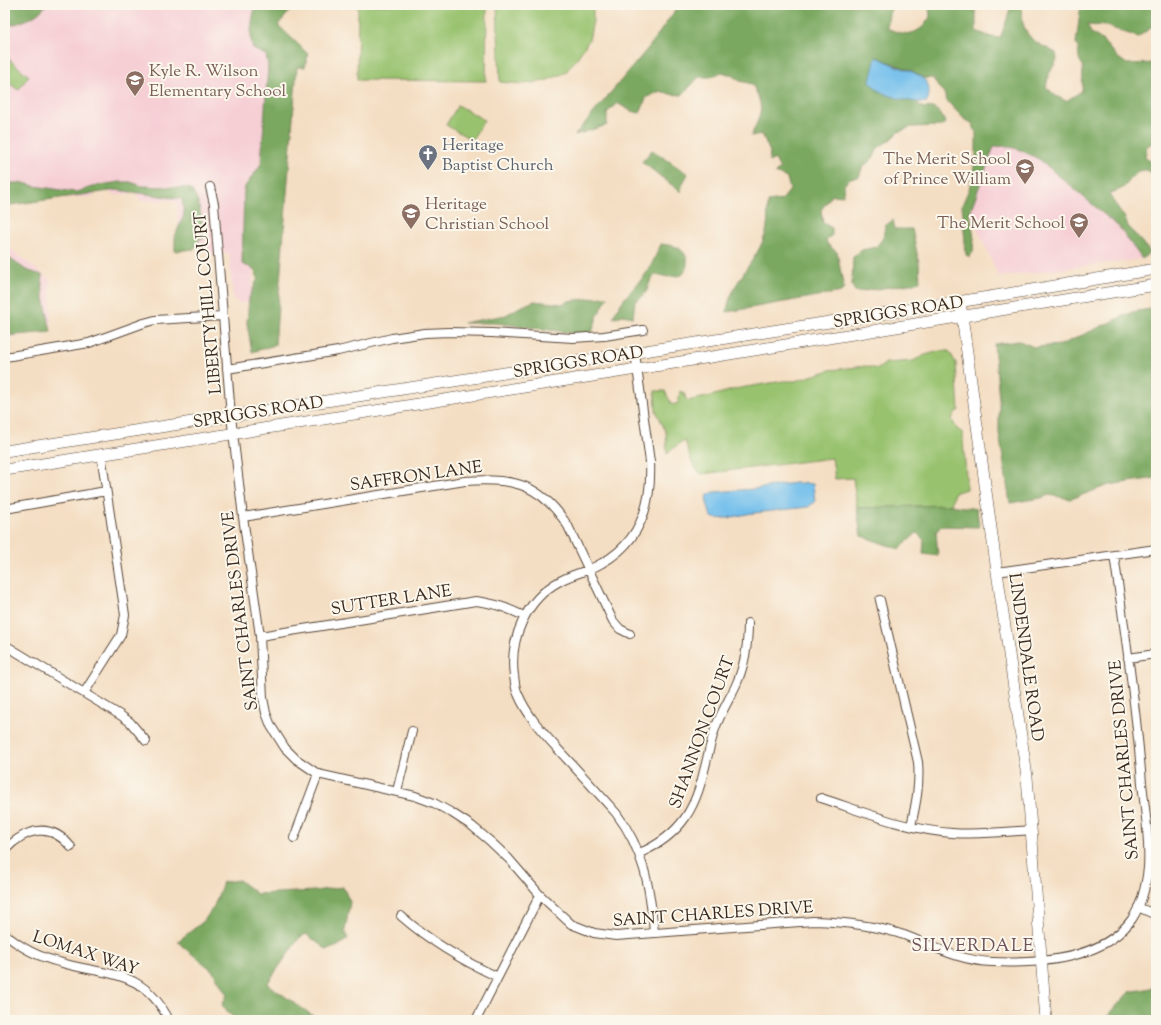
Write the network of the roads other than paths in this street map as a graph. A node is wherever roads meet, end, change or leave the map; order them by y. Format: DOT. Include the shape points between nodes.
graph roads {
  1 [pos="210,187"];
  2 [pos="1156,269"];
  3 [pos="1156,285"];
  4 [pos="960,301"];
  5 [pos="223,316"];
  6 [pos="962,318"];
  7 [pos="643,330"];
  8 [pos="635,353"];
  9 [pos="5,357"];
  10 [pos="227,369"];
  11 [pos="637,369"];
  12 [pos="231,416"];
  13 [pos="233,432"];
  14 [pos="5,451"];
  15 [pos="101,454"];
  16 [pos="5,470"];
  17 [pos="106,491"];
  18 [pos="5,509"];
  19 [pos="243,517"];
  20 [pos="1156,549"];
  21 [pos="1114,555"];
  22 [pos="588,570"];
  23 [pos="997,572"];
  24 [pos="880,600"];
  25 [pos="524,616"];
  26 [pos="748,623"];
  27 [pos="630,634"];
  28 [pos="260,636"];
  29 [pos="5,645"];
  30 [pos="1156,654"];
  31 [pos="1128,658"];
  32 [pos="84,693"];
  33 [pos="412,731"];
  34 [pos="146,741"];
  35 [pos="318,774"];
  36 [pos="397,791"];
  37 [pos="821,798"];
  38 [pos="911,826"];
  39 [pos="1032,830"];
  40 [pos="294,838"];
  41 [pos="71,847"];
  42 [pos="5,850"];
  43 [pos="640,853"];
  44 [pos="540,895"];
  45 [pos="1138,907"];
  46 [pos="1156,915"];
  47 [pos="401,916"];
  48 [pos="654,932"];
  49 [pos="5,934"];
  50 [pos="1042,961"];
  51 [pos="498,976"];
  52 [pos="169,1020"];
  53 [pos="476,1020"];
  54 [pos="1046,1020"];
  1 -- 5 [label="street, LIBERTY HILL COURT" via="214,204"];
  2 -- 4 [label="main road, SPRIGGS ROAD"];
  3 -- 6 [label="main road, SPRIGGS ROAD"];
  4 -- 6 [label="main road, LINDENDALE ROAD"];
  4 -- 8 [label="main road, SPRIGGS ROAD"];
  5 -- 9 [label="street" via="155,320 89,343"];
  5 -- 10 [label="street, LIBERTY HILL COURT"];
  6 -- 11 [label="main road, SPRIGGS ROAD"];
  6 -- 23 [label="main road, LINDENDALE ROAD"];
  7 -- 10 [label="street, SPRIGGS ROAD" via="573,338 492,333 425,333 338,351"];
  8 -- 11 [label="street"];
  8 -- 12 [label="main road, SPRIGGS ROAD"];
  10 -- 12 [label="street, LIBERTY HILL COURT"];
  11 -- 13 [label="main road, SPRIGGS ROAD"];
  11 -- 22 [label="street" via="650,468 650,493 642,519 627,543"];
  12 -- 13 [label="street, SAINT CHARLES DRIVE"];
  12 -- 14 [label="main road, SPRIGGS ROAD"];
  13 -- 15 [label="main road, SPRIGGS ROAD"];
  13 -- 19 [label="street, SAINT CHARLES DRIVE"];
  15 -- 16 [label="main road, SPRIGGS ROAD"];
  15 -- 17 [label="street"];
  17 -- 18 [label="street"];
  17 -- 32 [label="street" via="124,602 124,620 121,635"];
  19 -- 22 [label="street, SAFFRON LANE" via="465,481 493,479 531,489 551,503 568,526"];
  19 -- 28 [label="street, SAINT CHARLES DRIVE"];
  20 -- 21 [label="street"];
  21 -- 23 [label="street"];
  21 -- 31 [label="street, SAINT CHARLES DRIVE"];
  22 -- 25 [label="street" via="560,581 548,589"];
  22 -- 27 [label="street, SAFFRON LANE" via="613,621"];
  23 -- 39 [label="main road, LINDENDALE ROAD" via="1027,777"];
  24 -- 38 [label="street" via="918,762 918,794"];
  25 -- 28 [label="street, SUTTER LANE" via="509,608 476,601"];
  25 -- 43 [label="street" via="513,654 518,694 536,723 626,826"];
  26 -- 43 [label="street, SHANNON COURT" via="748,639 741,671 715,728 692,806 685,819 667,838"];
  28 -- 35 [label="street, SAINT CHARLES DRIVE" via="263,698 271,726 285,748"];
  29 -- 32 [label="street"];
  30 -- 31 [label="street"];
  31 -- 45 [label="street, SAINT CHARLES DRIVE" via="1148,855 1146,881"];
  32 -- 34 [label="street" via="130,722"];
  33 -- 36 [label="street"];
  35 -- 36 [label="street, SAINT CHARLES DRIVE"];
  35 -- 40 [label="street"];
  36 -- 44 [label="street, SAINT CHARLES DRIVE" via="434,804 472,826 508,859"];
  37 -- 38 [label="street"];
  38 -- 39 [label="street" via="963,834"];
  39 -- 50 [label="main road, LINDENDALE ROAD"];
  41 -- 42 [label="street" via="59,835 43,831 24,834"];
  43 -- 48 [label="street"];
  44 -- 48 [label="street, SAINT CHARLES DRIVE" via="572,924 594,933 616,936"];
  44 -- 51 [label="street"];
  45 -- 46 [label="street"];
  45 -- 50 [label="street, SAINT CHARLES DRIVE" via="1126,925 1099,946 1070,956"];
  47 -- 51 [label="street" via="420,932 460,958"];
  48 -- 50 [label="street, SAINT CHARLES DRIVE" via="837,921 882,928 964,958 990,962"];
  49 -- 52 [label="street, LOMAX WAY" via="36,954 82,968 112,973 137,983 156,999"];
  50 -- 54 [label="main road, LINDENDALE ROAD"];
  51 -- 53 [label="street"];
}
